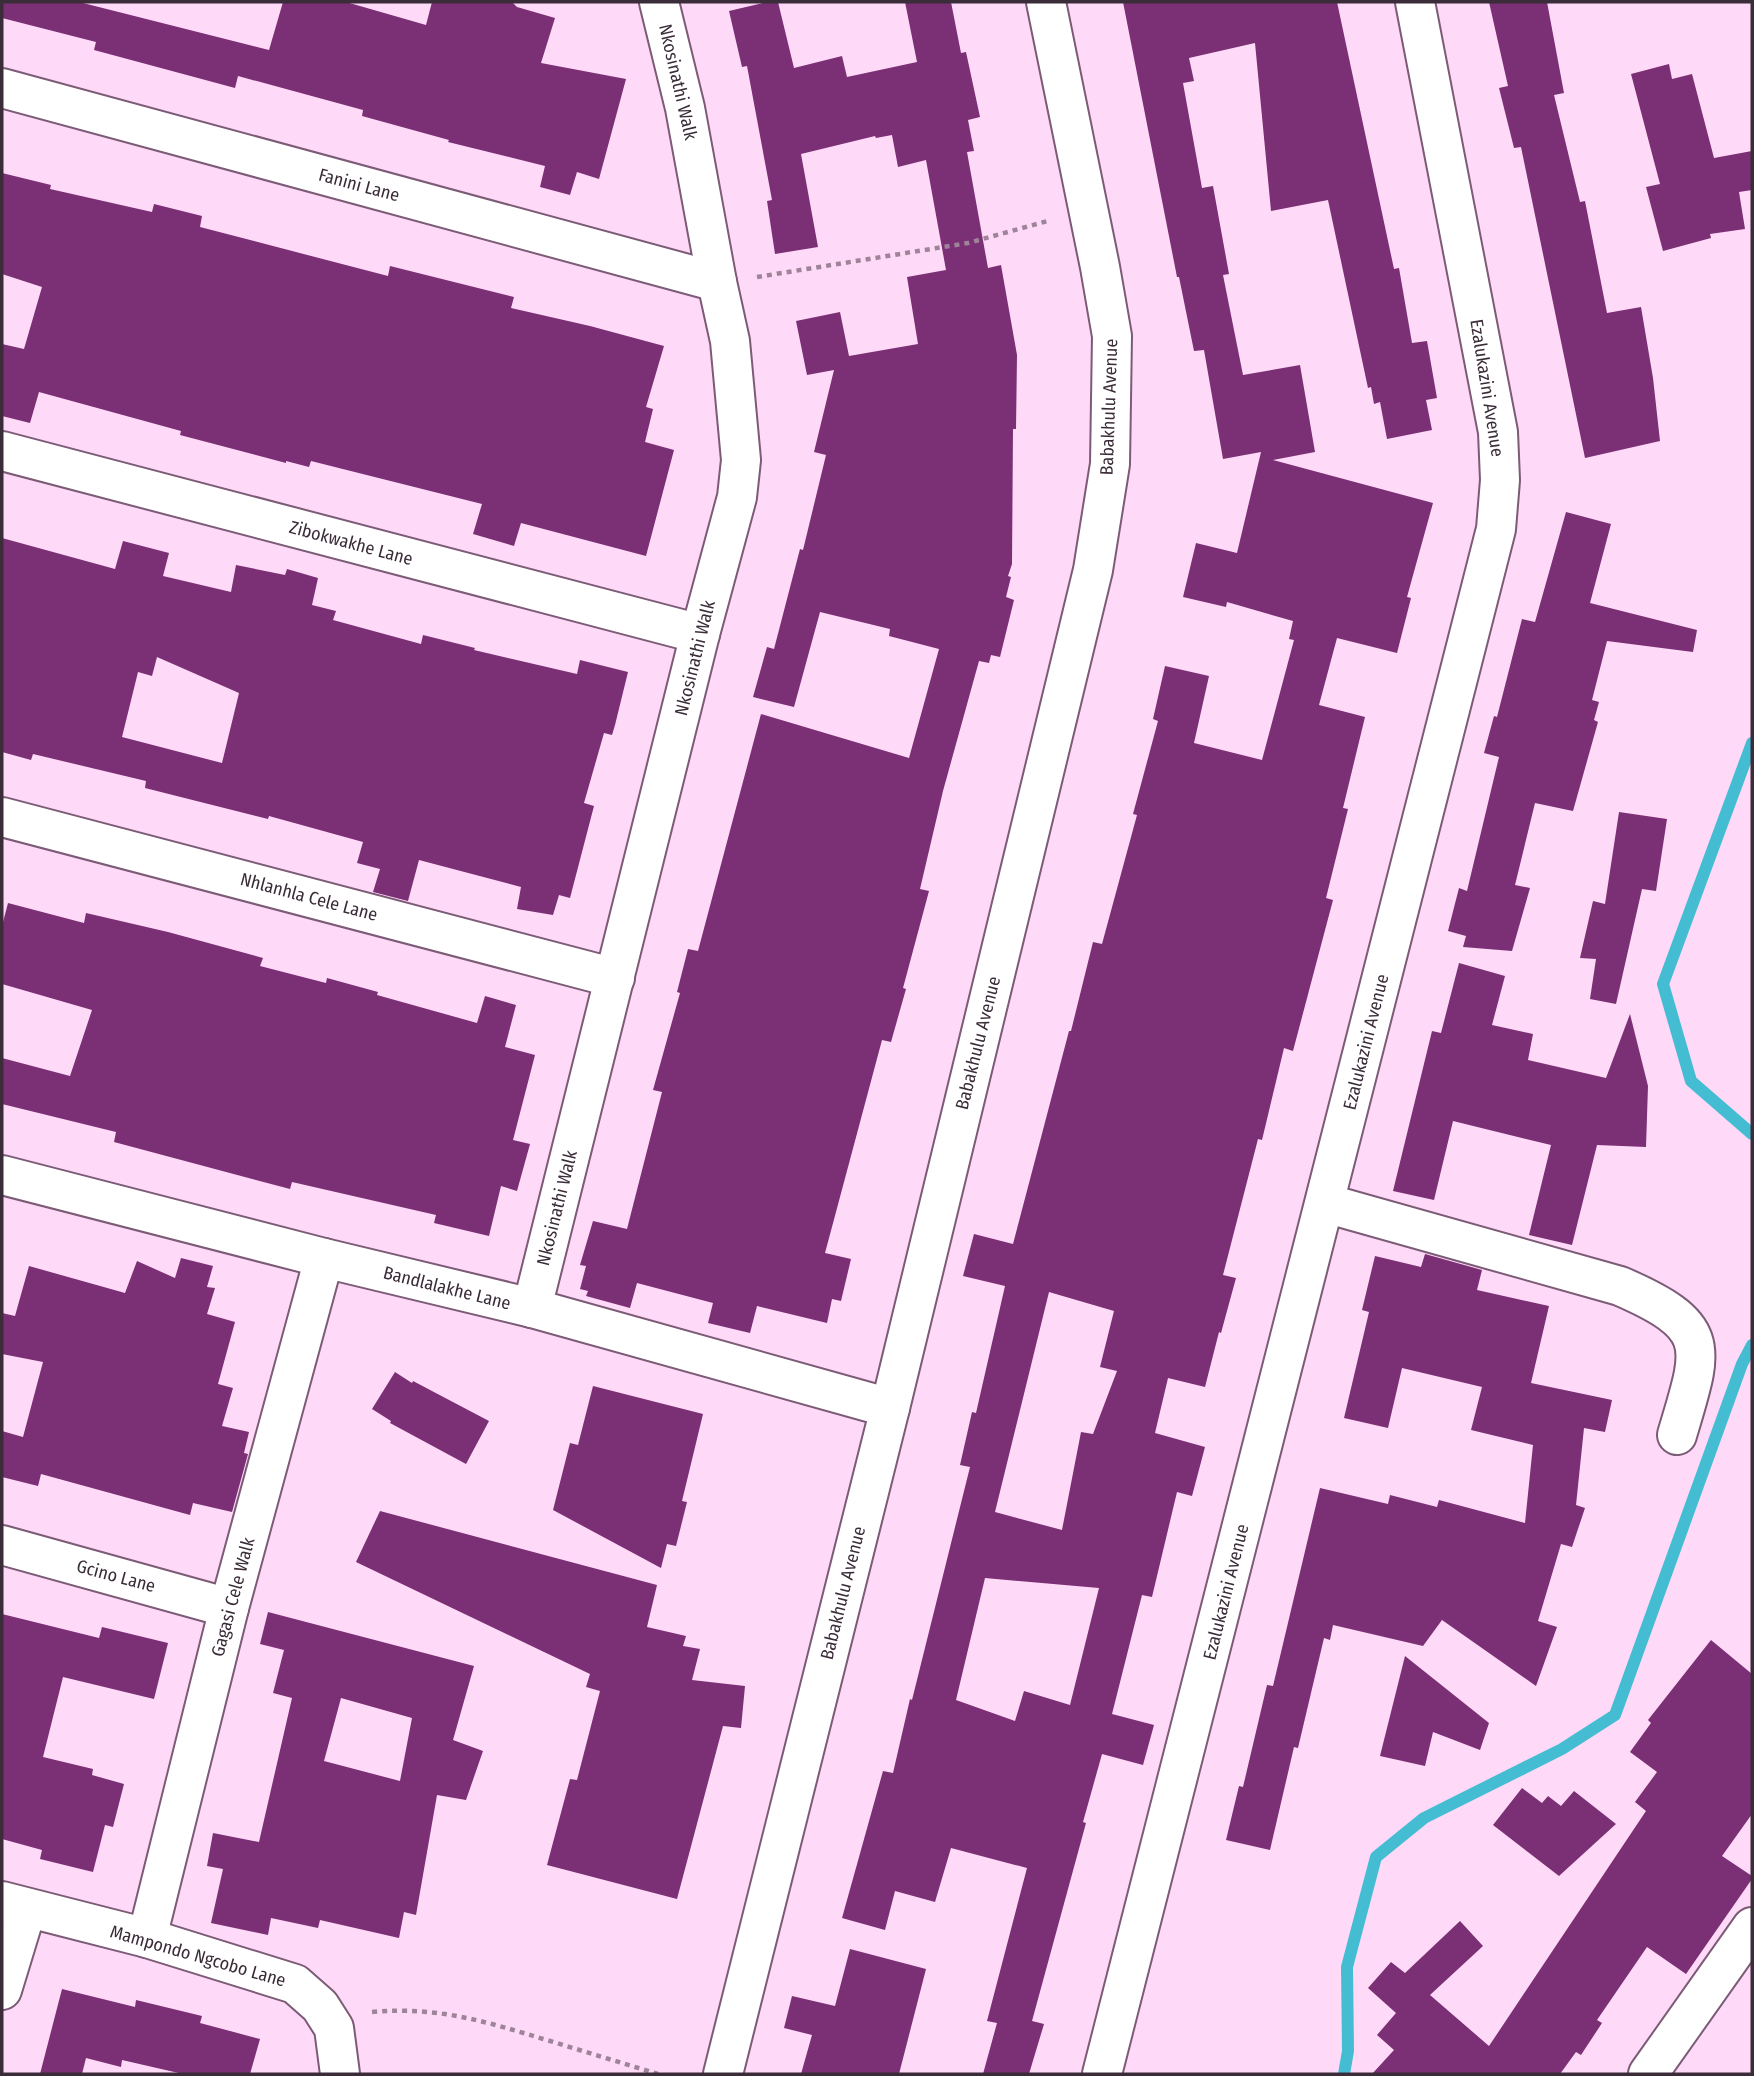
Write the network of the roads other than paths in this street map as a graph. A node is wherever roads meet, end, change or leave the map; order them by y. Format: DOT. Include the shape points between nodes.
graph roads {
  1 [pos="659,2"];
  2 [pos="1046,2"];
  3 [pos="1415,2"];
  4 [pos="2,88"];
  5 [pos="717,282"];
  6 [pos="2,451"];
  7 [pos="700,634"];
  8 [pos="2,817"];
  9 [pos="615,978"];
  10 [pos="2,1175"];
  11 [pos="1325,1203"];
  12 [pos="324,1258"];
  13 [pos="532,1308"];
  14 [pos="890,1408"];
  15 [pos="1677,1435"];
  16 [pos="2,1545"];
  17 [pos="229,1608"];
  18 [pos="14,1905"];
  19 [pos="1752,1927"];
  20 [pos="147,1938"];
  21 [pos="2,1990"];
  22 [pos="340,2074"];
  23 [pos="723,2074"];
  24 [pos="1102,2074"];
  25 [pos="1648,2074"];
  1 -- 5 [label="street, Nkosinathi Walk" via="685,108"];
  2 -- 14 [label="street, Babakhulu Avenue" via="1112,336 1110,464 1093,570"];
  3 -- 11 [label="street, Ezalukazini Avenue" via="1498,432 1500,480 1496,529"];
  4 -- 5 [label="street, Fanini Lane"];
  5 -- 7 [label="street, Nkosinathi Walk" via="730,341 741,460 737,497"];
  6 -- 7 [label="street, Zibokwakhe Lane"];
  7 -- 9 [label="street, Nkosinathi Walk"];
  8 -- 9 [label="street, Nhlanhla Cele Lane"];
  9 -- 13 [label="street, Nkosinathi Walk"];
  10 -- 12 [label="street, Bandlalakhe Lane"];
  11 -- 15 [label="street" via="1620,1286 1672,1313 1689,1328 1697,1347"];
  11 -- 24 [label="street, Ezalukazini Avenue"];
  12 -- 13 [label="street, Bandlalakhe Lane"];
  12 -- 17 [label="street, Gagasi Cele Walk"];
  13 -- 14 [label="street, Bandlalakhe Lane"];
  14 -- 23 [label="street, Babakhulu Avenue"];
  16 -- 17 [label="street, Gcino Lane"];
  17 -- 20 [label="street, Gagasi Cele Walk"];
  18 -- 20 [label="street, Mampondo Ngcobo Lane"];
  18 -- 21 [label="street"];
  19 -- 25 [label="street"];
  20 -- 22 [label="street, Mampondo Ngcobo Lane" via="296,1984 320,2006 334,2028"];
}
